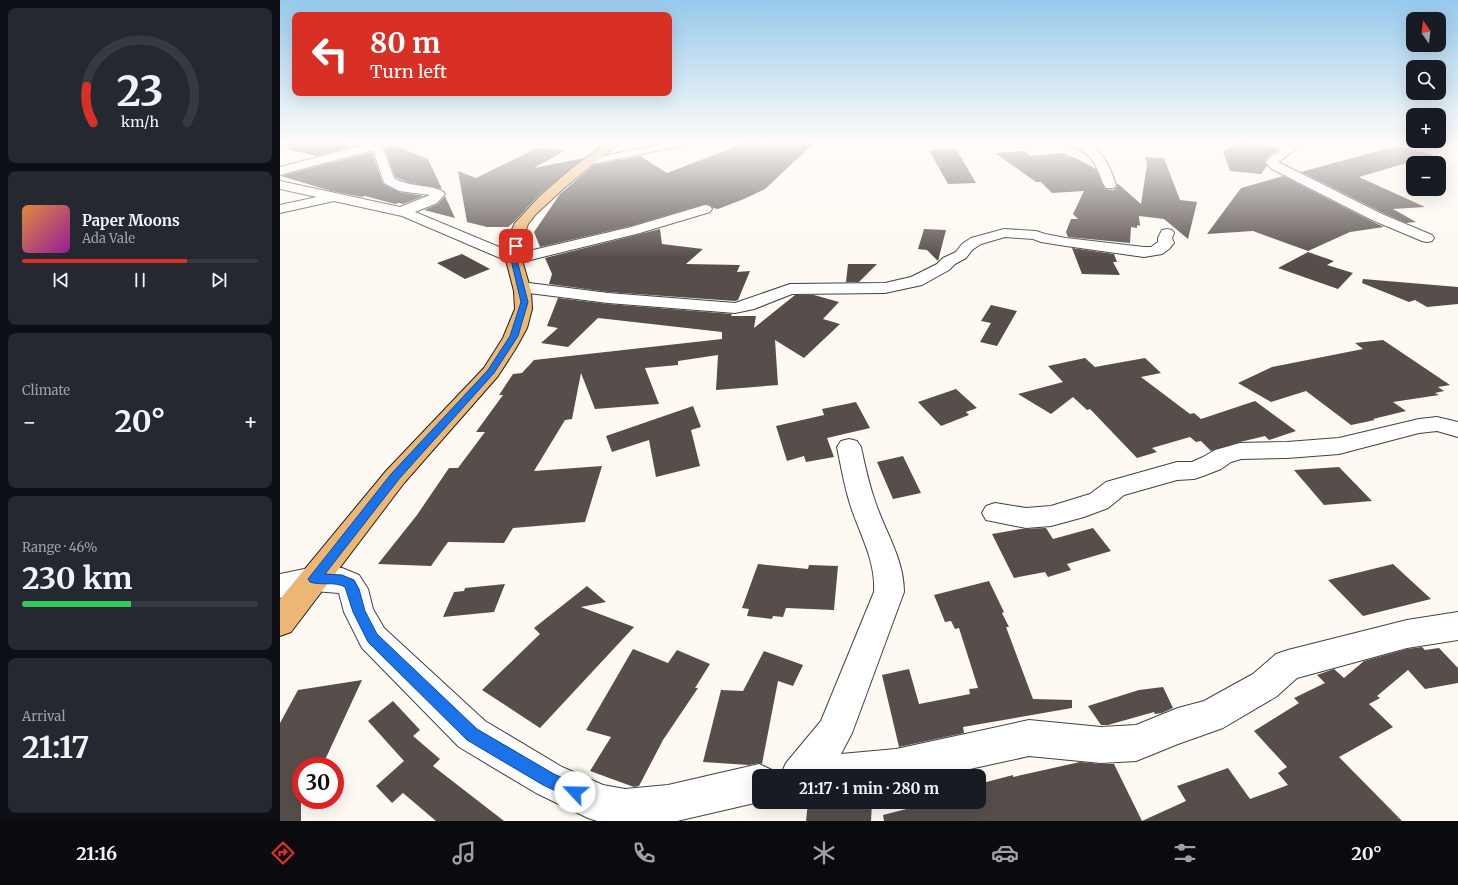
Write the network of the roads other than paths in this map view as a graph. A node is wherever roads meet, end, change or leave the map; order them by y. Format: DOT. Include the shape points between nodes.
graph roads {
  1 [pos="390,181"];
  2 [pos="566,181"];
  3 [pos="1109,181"];
  4 [pos="1306,181"];
  5 [pos="280,185"];
  6 [pos="1110,185"];
  7 [pos="334,197"];
  8 [pos="280,209"];
  9 [pos="705,210"];
  10 [pos="400,212"];
  11 [pos="1167,233"];
  12 [pos="1428,238"];
  13 [pos="514,260"];
  14 [pos="521,287"];
  15 [pos="1458,430"];
  16 [pos="849,447"];
  17 [pos="995,514"];
  18 [pos="314,579"];
  19 [pos="280,586"];
  20 [pos="280,622"];
  21 [pos="1458,626"];
  22 [pos="805,769"];
  23 [pos="874,769"];
  24 [pos="752,785"];
  1 -- 10 [label="street" via="398,187 439,194 431,201"];
  2 -- 13 [label="main road" via="521,224 517,232"];
  3 -- 6 [label="street"];
  4 -- 12 [label="street" via="1377,217"];
  5 -- 7 [label="street"];
  7 -- 8 [label="street"];
  7 -- 10 [label="street"];
  9 -- 13 [label="street"];
  10 -- 13 [label="street" via="448,230"];
  11 -- 14 [label="street" via="1166,243 1161,249 1144,252 1040,238 1036,235 1004,233 976,241 943,268 916,281 885,288 790,289 735,308 608,298"];
  13 -- 14 [label="main road"];
  14 -- 18 [label="main road" via="525,302 522,312 514,336 498,362 395,477"];
  15 -- 17 [label="street" via="1437,424 1339,446 1240,452 1223,456 1194,470 1177,471 1115,488 1099,501 1075,510 1051,516 1026,518"];
  16 -- 22 [label="street" via="863,504 888,570 889,592 834,733"];
  18 -- 19 [label="street"];
  18 -- 20 [label="main road"];
  18 -- 24 [label="street" via="342,580 350,584 359,612 373,638 411,677 472,734 549,780 602,804 625,808 668,804"];
  21 -- 23 [label="street" via="1407,634 1288,664 1265,685 1211,716 1136,743 1101,745 1029,738 896,767"];
}
